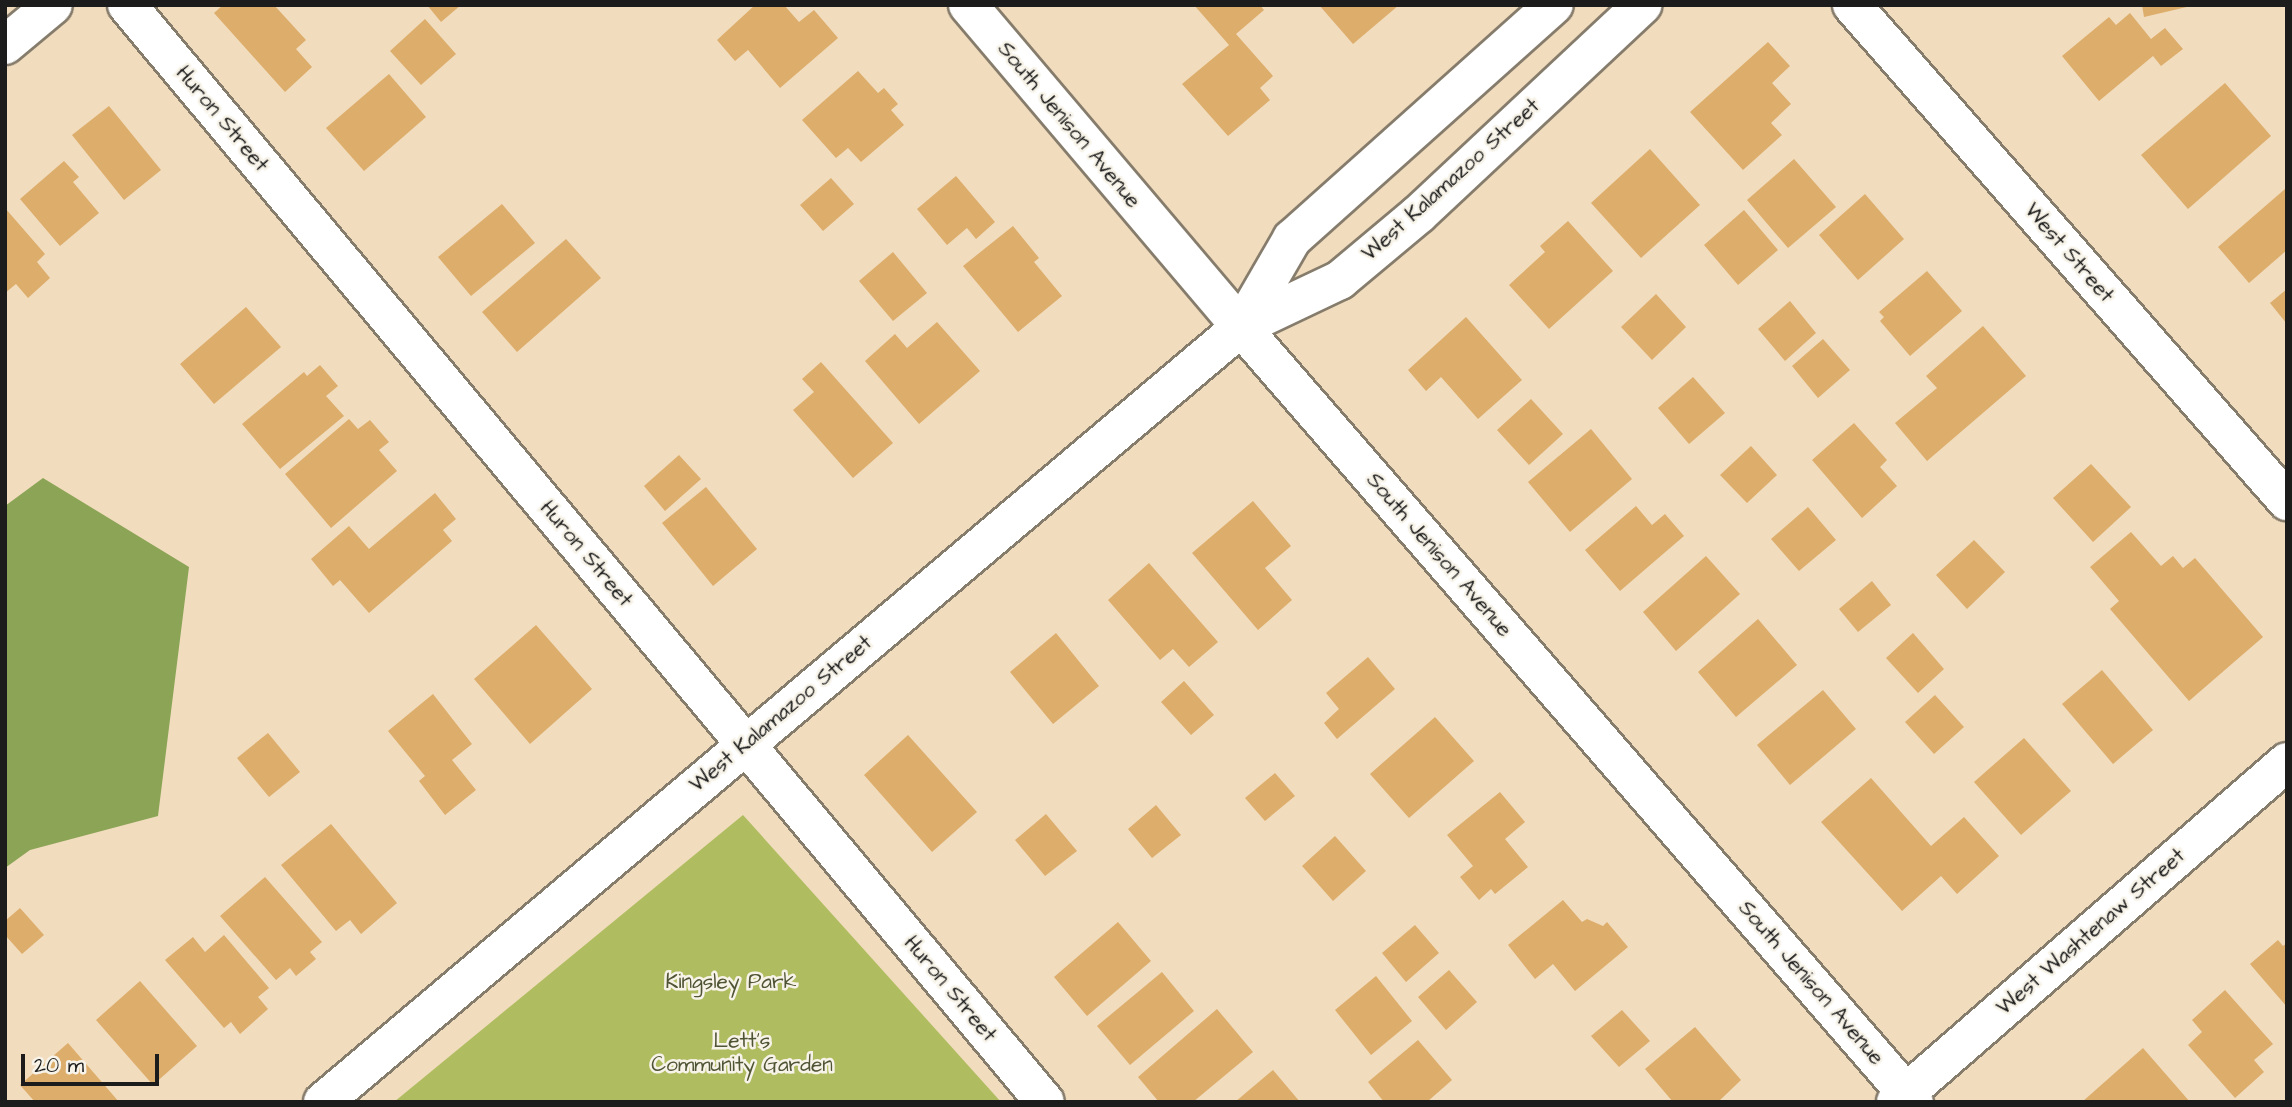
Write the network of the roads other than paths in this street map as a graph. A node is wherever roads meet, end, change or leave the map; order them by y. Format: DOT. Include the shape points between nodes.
graph roads {
  1 [pos="52,5"];
  2 [pos="127,5"];
  3 [pos="968,5"];
  4 [pos="1554,5"];
  5 [pos="1642,5"];
  6 [pos="1852,5"];
  7 [pos="5,45"];
  8 [pos="1241,327"];
  9 [pos="2287,501"];
  10 [pos="745,744"];
  11 [pos="2287,762"];
  12 [pos="1905,1099"];
  13 [pos="323,1102"];
  14 [pos="1045,1102"];
  1 -- 7 [label="street"];
  2 -- 10 [label="street, Huron Street"];
  3 -- 8 [label="street, South Jenison Avenue"];
  4 -- 8 [label="street, West Kalamazoo Street" via="1292,239"];
  5 -- 8 [label="street, West Kalamazoo Street" via="1419,214 1340,280"];
  6 -- 9 [label="street, West Street"];
  8 -- 10 [label="street, West Kalamazoo Street"];
  8 -- 12 [label="street, South Jenison Avenue"];
  10 -- 13 [label="street, West Kalamazoo Street"];
  10 -- 14 [label="street, Huron Street"];
  11 -- 12 [label="street, West Washtenaw Street"];
}
